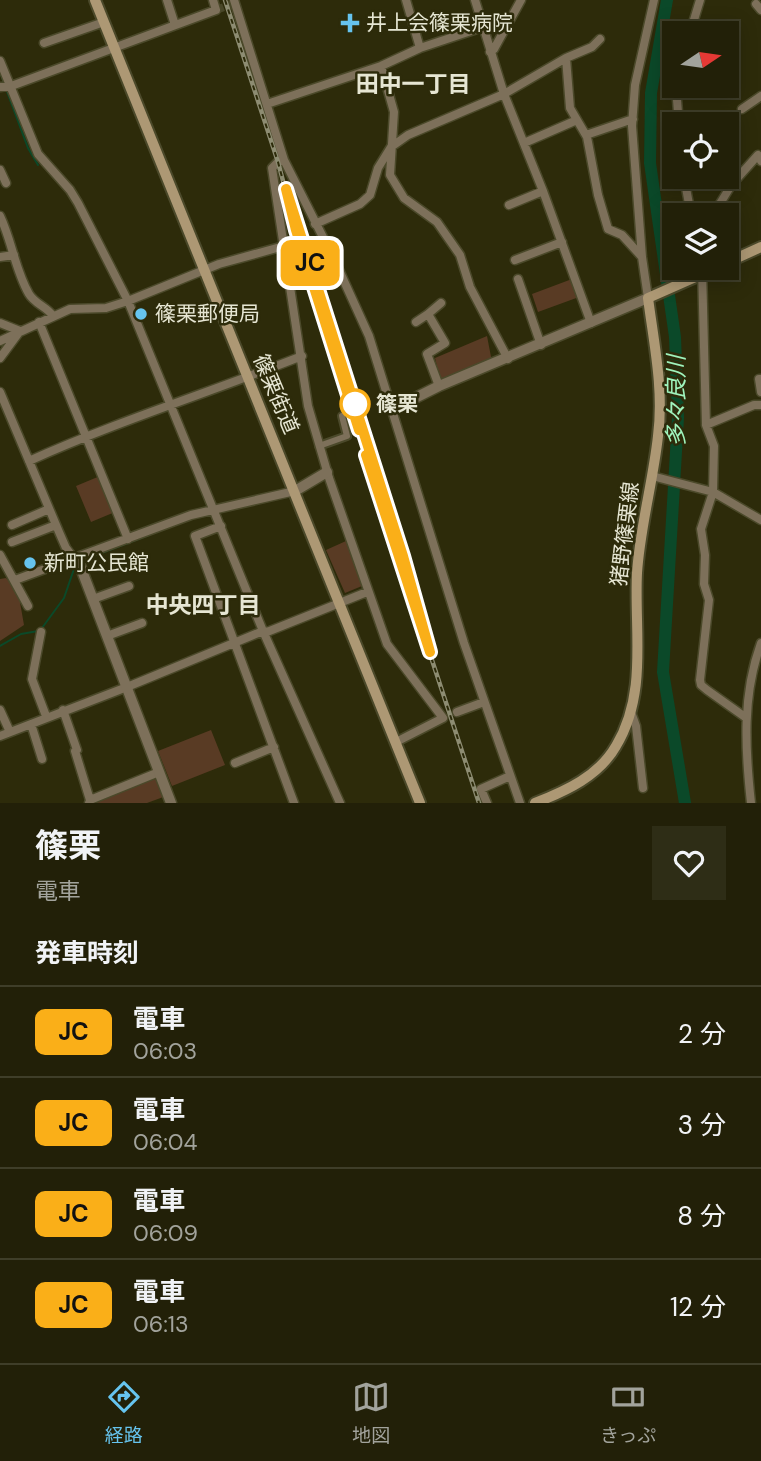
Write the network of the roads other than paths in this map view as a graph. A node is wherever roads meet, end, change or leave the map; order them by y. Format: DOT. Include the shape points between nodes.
graph roads {
  1 [pos="95,0"];
  2 [pos="167,0"];
  3 [pos="213,0"];
  4 [pos="406,0"];
  5 [pos="475,0"];
  6 [pos="521,0"];
  7 [pos="653,0"];
  8 [pos="701,0"];
  9 [pos="236,1"];
  10 [pos="694,21"];
  11 [pos="104,22"];
  12 [pos="175,25"];
  13 [pos="483,27"];
  14 [pos="600,39"];
  15 [pos="44,43"];
  16 [pos="114,47"];
  17 [pos="420,48"];
  18 [pos="491,52"];
  19 [pos="566,58"];
  20 [pos="0,61"];
  21 [pos="381,66"];
  22 [pos="5,86"];
  23 [pos="504,94"];
  24 [pos="761,96"];
  25 [pos="267,104"];
  26 [pos="742,109"];
  27 [pos="633,119"];
  28 [pos="577,120"];
  29 [pos="586,135"];
  30 [pos="524,143"];
  31 [pos="391,148"];
  32 [pos="760,156"];
  33 [pos="284,160"];
  34 [pos="0,170"];
  35 [pos="5,183"];
  36 [pos="544,191"];
  37 [pos="720,203"];
  38 [pos="509,205"];
  39 [pos="0,216"];
  40 [pos="315,224"];
  41 [pos="562,242"];
  42 [pos="284,246"];
  43 [pos="761,247"];
  44 [pos="14,255"];
  45 [pos="0,257"];
  46 [pos="642,257"];
  47 [pos="739,257"];
  48 [pos="515,260"];
  49 [pos="204,270"];
  50 [pos="518,279"];
  51 [pos="685,280"];
  52 [pos="702,280"];
  53 [pos="650,297"];
  54 [pos="128,302"];
  55 [pos="441,303"];
  56 [pos="429,314"];
  57 [pos="53,316"];
  58 [pos="416,322"];
  59 [pos="0,323"];
  60 [pos="39,323"];
  61 [pos="591,323"];
  62 [pos="20,331"];
  63 [pos="0,341"];
  64 [pos="541,345"];
  65 [pos="302,356"];
  66 [pos="0,358"];
  67 [pos="508,359"];
  68 [pos="248,378"];
  69 [pos="761,379"];
  70 [pos="439,386"];
  71 [pos="761,392"];
  72 [pos="0,393"];
  73 [pos="171,405"];
  74 [pos="761,405"];
  75 [pos="393,409"];
  76 [pos="342,416"];
  77 [pos="706,425"];
  78 [pos="85,435"];
  79 [pos="319,446"];
  80 [pos="29,461"];
  81 [pos="327,472"];
  82 [pos="654,477"];
  83 [pos="295,491"];
  84 [pos="713,492"];
  85 [pos="49,509"];
  86 [pos="214,509"];
  87 [pos="761,520"];
  88 [pos="12,525"];
  89 [pos="55,525"];
  90 [pos="221,526"];
  91 [pos="128,539"];
  92 [pos="12,542"];
  93 [pos="0,555"];
  94 [pos="75,560"];
  95 [pos="15,580"];
  96 [pos="129,586"];
  97 [pos="367,593"];
  98 [pos="93,598"];
  99 [pos="339,601"];
  100 [pos="27,606"];
  101 [pos="142,623"];
  102 [pos="263,631"];
  103 [pos="41,632"];
  104 [pos="107,636"];
  105 [pos="234,642"];
  106 [pos="761,643"];
  107 [pos="127,687"];
  108 [pos="484,702"];
  109 [pos="0,710"];
  110 [pos="63,710"];
  111 [pos="457,712"];
  112 [pos="631,712"];
  113 [pos="46,716"];
  114 [pos="745,717"];
  115 [pos="31,724"];
  116 [pos="10,732"];
  117 [pos="0,736"];
  118 [pos="396,741"];
  119 [pos="274,747"];
  120 [pos="42,759"];
  121 [pos="235,763"];
  122 [pos="159,772"];
  123 [pos="510,776"];
  124 [pos="643,788"];
  125 [pos="555,799"];
  126 [pos="90,802"];
  127 [pos="172,803"];
  128 [pos="294,803"];
  129 [pos="340,803"];
  130 [pos="420,803"];
  131 [pos="487,803"];
  132 [pos="520,803"];
  133 [pos="535,803"];
  134 [pos="751,803"];
  1 -- 11 [label="main road, 篠栗街道"];
  2 -- 12 [label="street"];
  3 -- 12 [label="street" via="216,10"];
  4 -- 17 [label="street"];
  5 -- 13 [label="street"];
  6 -- 18 [label="street"];
  7 -- 27 [label="street" via="635,85"];
  8 -- 10 [label="street"];
  9 -- 25 [label="street"];
  11 -- 15 [label="street"];
  11 -- 16 [label="main road, 篠栗街道"];
  12 -- 16 [label="street"];
  13 -- 17 [label="street"];
  13 -- 18 [label="street"];
  14 -- 19 [label="street"];
  16 -- 22 [label="street"];
  16 -- 49 [label="main road, 篠栗街道"];
  17 -- 21 [label="street"];
  18 -- 23 [label="street"];
  19 -- 23 [label="street"];
  19 -- 28 [label="street" via="570,108"];
  20 -- 22 [label="street"];
  21 -- 25 [label="street"];
  21 -- 31 [label="street" via="394,112"];
  22 -- 54 [label="street" via="38,154 78,203"];
  23 -- 30 [label="street"];
  23 -- 31 [label="street" via="408,135"];
  24 -- 26 [label="street"];
  25 -- 33 [label="street"];
  27 -- 29 [label="street"];
  27 -- 46 [label="street"];
  28 -- 29 [label="street"];
  28 -- 30 [label="street"];
  29 -- 46 [label="street" via="608,229 622,235"];
  30 -- 36 [label="street"];
  31 -- 40 [label="street" via="378,168 370,195"];
  31 -- 67 [label="street" via="390,175 404,198 437,222 460,255 470,287"];
  32 -- 37 [label="street"];
  33 -- 40 [label="street"];
  33 -- 42 [label="street" via="272,168"];
  34 -- 35 [label="street"];
  36 -- 38 [label="street"];
  36 -- 41 [label="street"];
  39 -- 44 [label="street"];
  40 -- 75 [label="street" via="369,336"];
  41 -- 48 [label="street"];
  41 -- 61 [label="street"];
  42 -- 49 [label="street"];
  42 -- 65 [label="street"];
  43 -- 47 [label="main road"];
  44 -- 45 [label="street"];
  44 -- 57 [label="street" via="30,296"];
  46 -- 53 [label="street"];
  49 -- 54 [label="street"];
  49 -- 68 [label="main road, 篠栗街道"];
  50 -- 64 [label="street"];
  51 -- 53 [label="main road"];
  52 -- 77 [label="street"];
  53 -- 61 [label="street"];
  53 -- 82 [label="main road, 猪野篠栗線" via="660,394"];
  54 -- 57 [label="street" via="70,309"];
  54 -- 73 [label="street"];
  55 -- 56 [label="street"];
  56 -- 58 [label="street"];
  56 -- 70 [label="street" via="445,343 427,354"];
  57 -- 60 [label="street"];
  59 -- 62 [label="street"];
  60 -- 62 [label="street"];
  60 -- 78 [label="street"];
  61 -- 64 [label="street"];
  62 -- 63 [label="street"];
  62 -- 66 [label="street"];
  64 -- 67 [label="street"];
  65 -- 68 [label="street"];
  65 -- 79 [label="street"];
  67 -- 70 [label="street"];
  68 -- 73 [label="street"];
  68 -- 83 [label="main road, 篠栗街道"];
  69 -- 71 [label="street"];
  70 -- 75 [label="street"];
  72 -- 80 [label="street"];
  73 -- 78 [label="street"];
  73 -- 86 [label="street"];
  74 -- 77 [label="street"];
  75 -- 108 [label="street"];
  76 -- 79 [label="street" via="347,436"];
  77 -- 84 [label="street" via="714,446"];
  78 -- 80 [label="street"];
  78 -- 91 [label="street"];
  79 -- 81 [label="street"];
  80 -- 85 [label="street"];
  81 -- 83 [label="street"];
  81 -- 97 [label="street"];
  82 -- 84 [label="street"];
  82 -- 112 [label="main road, 猪野篠栗線" via="639,542 637,680"];
  83 -- 86 [label="street"];
  83 -- 99 [label="main road, 篠栗街道"];
  84 -- 87 [label="street"];
  84 -- 114 [label="street" via="701,529 709,600 700,680"];
  85 -- 88 [label="street"];
  85 -- 89 [label="street"];
  86 -- 90 [label="street"];
  86 -- 91 [label="street"];
  89 -- 92 [label="street"];
  89 -- 94 [label="street"];
  90 -- 102 [label="street"];
  90 -- 105 [label="street" via="195,536"];
  91 -- 94 [label="street"];
  93 -- 95 [label="street"];
  94 -- 95 [label="street"];
  94 -- 98 [label="street"];
  95 -- 100 [label="street"];
  96 -- 98 [label="street"];
  97 -- 99 [label="street"];
  97 -- 118 [label="street" via="387,644 443,719"];
  98 -- 104 [label="street"];
  99 -- 102 [label="street"];
  99 -- 118 [label="main road, 篠栗街道"];
  101 -- 104 [label="street"];
  102 -- 105 [label="street"];
  102 -- 129 [label="street"];
  103 -- 113 [label="street" via="32,679"];
  104 -- 107 [label="street"];
  105 -- 107 [label="street"];
  105 -- 119 [label="street"];
  106 -- 114 [label="street"];
  107 -- 110 [label="street"];
  107 -- 122 [label="street"];
  108 -- 111 [label="street"];
  108 -- 123 [label="street"];
  109 -- 116 [label="street"];
  110 -- 113 [label="street"];
  110 -- 126 [label="street"];
  112 -- 124 [label="street"];
  112 -- 125 [label="main road, 猪野篠栗線" via="609,758"];
  113 -- 115 [label="street"];
  114 -- 134 [label="street"];
  115 -- 116 [label="street"];
  115 -- 120 [label="street"];
  116 -- 117 [label="street"];
  118 -- 130 [label="main road, 篠栗街道"];
  119 -- 121 [label="street"];
  119 -- 128 [label="street"];
  122 -- 126 [label="street"];
  122 -- 127 [label="street"];
  123 -- 131 [label="street" via="481,789"];
  123 -- 132 [label="street"];
  125 -- 133 [label="main road, 猪野篠栗線"];
}
